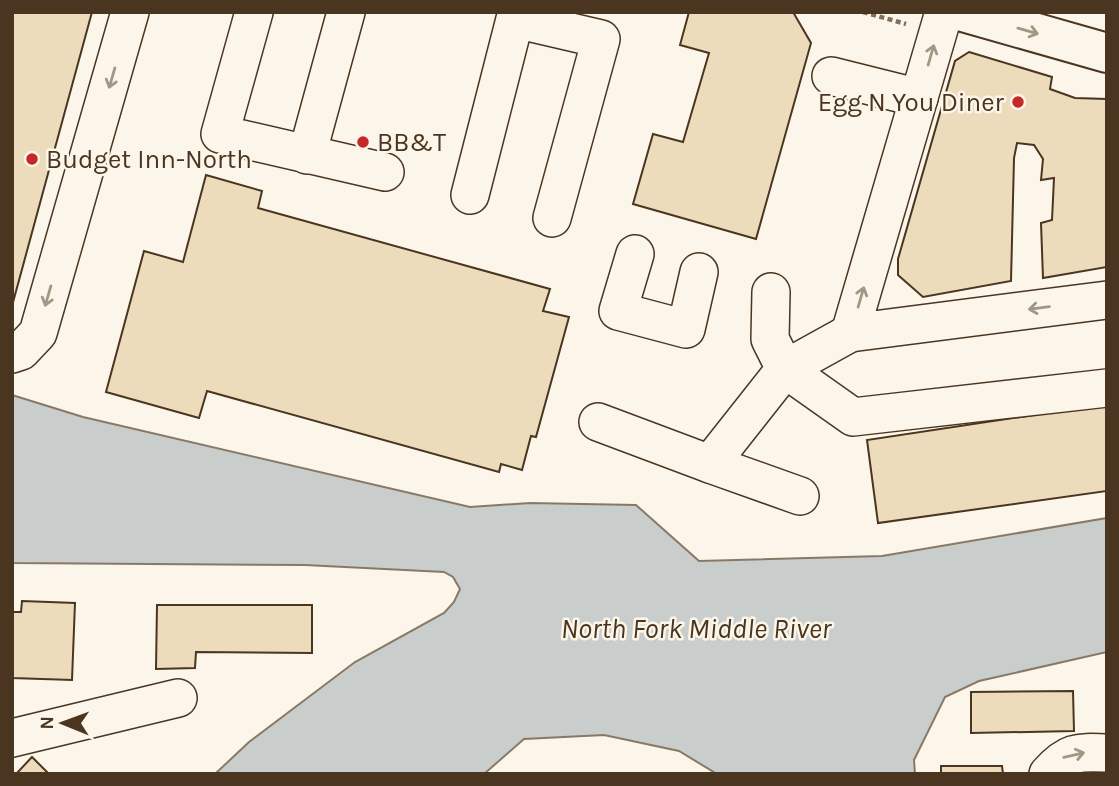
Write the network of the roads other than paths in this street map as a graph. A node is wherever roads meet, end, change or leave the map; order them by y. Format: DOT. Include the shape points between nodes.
graph roads {
  1 [pos="131,12"];
  2 [pos="254,12"];
  3 [pos="346,12"];
  4 [pos="944,12"];
  5 [pos="962,12"];
  6 [pos="1107,53"];
  7 [pos="831,76"];
  8 [pos="919,98"];
  9 [pos="307,155"];
  10 [pos="385,172"];
  11 [pos="470,195"];
  12 [pos="551,218"];
  13 [pos="635,254"];
  14 [pos="699,272"];
  15 [pos="771,292"];
  16 [pos="1107,300"];
  17 [pos="850,333"];
  18 [pos="12,354"];
  19 [pos="785,369"];
  20 [pos="1107,388"];
  21 [pos="597,422"];
  22 [pos="710,464"];
  23 [pos="800,495"];
  24 [pos="178,698"];
  25 [pos="12,738"];
  26 [pos="1107,753"];
  27 [pos="1048,774"];
  1 -- 18 [label="street, one-way" via="38,333"];
  2 -- 9 [label="street" via="220,134"];
  3 -- 9 [label="street"];
  8 -- 4 [label="street, one-way"];
  5 -- 6 [label="main road, one-way"];
  7 -- 8 [label="street"];
  17 -- 8 [label="street, one-way"];
  9 -- 10 [label="street"];
  11 -- 12 [label="street" via="515,19 601,39"];
  13 -- 14 [label="street" via="618,311 686,329"];
  15 -- 19 [label="street" via="770,339"];
  16 -- 17 [label="street, one-way"];
  17 -- 19 [label="street"];
  19 -- 20 [label="street" via="853,417"];
  19 -- 22 [label="street"];
  21 -- 22 [label="street"];
  22 -- 23 [label="street"];
  24 -- 25 [label="street"];
  27 -- 26 [label="street, one-way" via="1063,757"];
}
